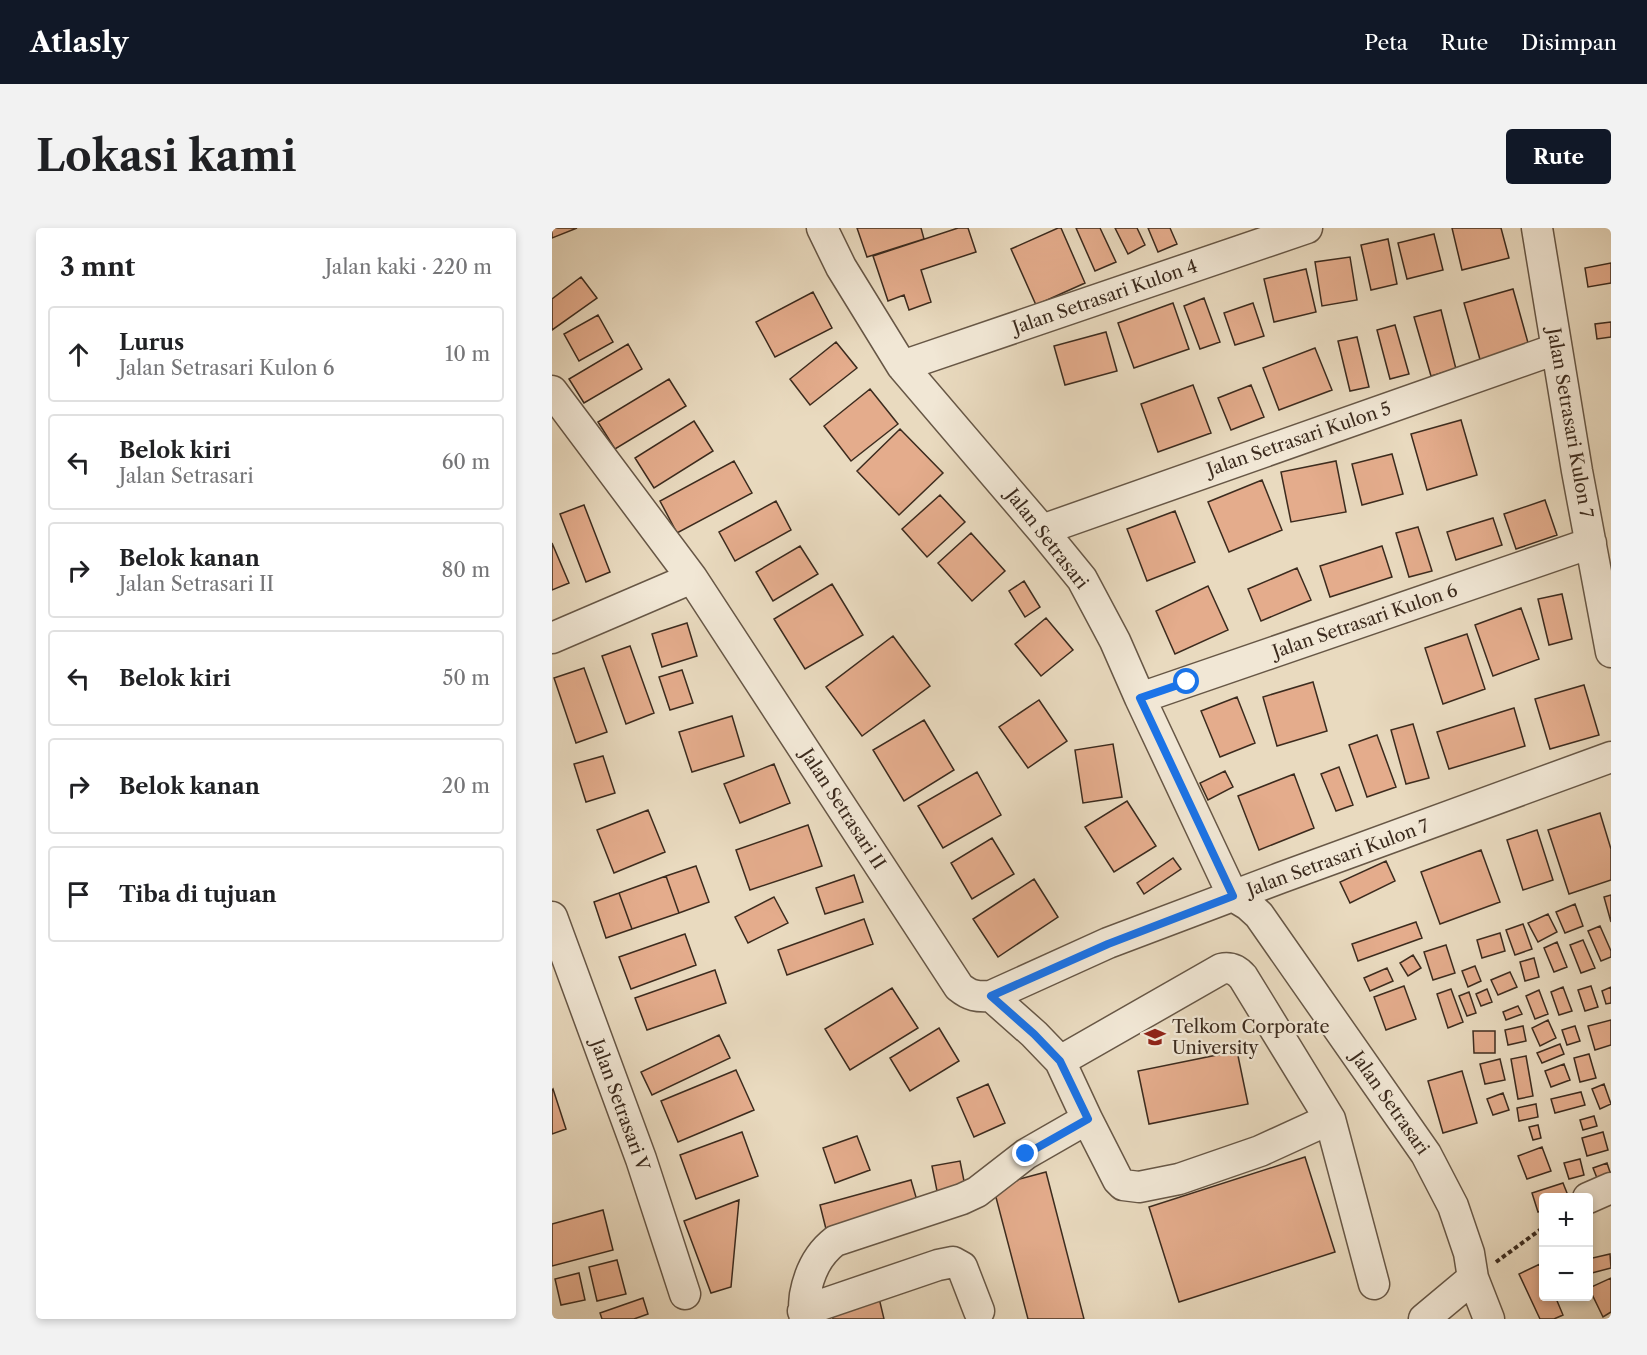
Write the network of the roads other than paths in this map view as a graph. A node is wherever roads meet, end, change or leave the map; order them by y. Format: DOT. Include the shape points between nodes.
graph roads {
  1 [pos="822,228"];
  2 [pos="1307,228"];
  3 [pos="1537,228"];
  4 [pos="1556,349"];
  5 [pos="902,366"];
  6 [pos="552,391"];
  7 [pos="1042,530"];
  8 [pos="1591,543"];
  9 [pos="692,578"];
  10 [pos="552,638"];
  11 [pos="1611,652"];
  12 [pos="1140,698"];
  13 [pos="1611,757"];
  14 [pos="1233,896"];
  15 [pos="552,918"];
  16 [pos="991,996"];
  17 [pos="1060,1061"];
  18 [pos="1088,1119"];
  19 [pos="1330,1119"];
  20 [pos="1611,1188"];
  21 [pos="1593,1196"];
  22 [pos="1473,1278"];
  23 [pos="1374,1284"];
  24 [pos="685,1294"];
  25 [pos="979,1311"];
  26 [pos="804,1315"];
  27 [pos="1424,1319"];
  28 [pos="1489,1319"];
  1 -- 5 [label="street, Jalan Setrasari" via="841,267"];
  2 -- 5 [label="street, Jalan Setrasari Kulon 4"];
  3 -- 4 [label="street, Jalan Setrasari Kulon 7"];
  4 -- 7 [label="street, Jalan Setrasari Kulon 5"];
  4 -- 8 [label="street, Jalan Setrasari Kulon 7"];
  5 -- 7 [label="street, Jalan Setrasari"];
  6 -- 9 [label="street, Jalan Setrasari II"];
  7 -- 12 [label="street, Jalan Setrasari" via="1082,579"];
  8 -- 11 [label="street, Jalan Setrasari Kulon 7"];
  8 -- 12 [label="street, Jalan Setrasari Kulon 6"];
  9 -- 10 [label="street"];
  9 -- 16 [label="street, Jalan Setrasari II" via="959,987 975,997"];
  12 -- 14 [label="street, Jalan Setrasari"];
  13 -- 14 [label="street, Jalan Setrasari Kulon 7"];
  14 -- 16 [label="street" via="1108,944"];
  14 -- 22 [label="street, Jalan Setrasari" via="1260,915 1426,1154 1453,1206"];
  15 -- 24 [label="street, Jalan Setrasari V" via="641,1159"];
  16 -- 17 [label="street"];
  17 -- 18 [label="street"];
  17 -- 19 [label="street" via="1228,968 1243,976"];
  18 -- 19 [label="street" via="1118,1180 1123,1185 1139,1187 1179,1179 1260,1151"];
  18 -- 26 [label="street" via="1026,1154 977,1192 835,1241 825,1249 808,1277"];
  19 -- 23 [label="street"];
  20 -- 21 [label="street"];
  22 -- 27 [label="street"];
  22 -- 28 [label="street, Jalan Setrasari"];
  25 -- 26 [label="street" via="962,1267 953,1262"];
}
